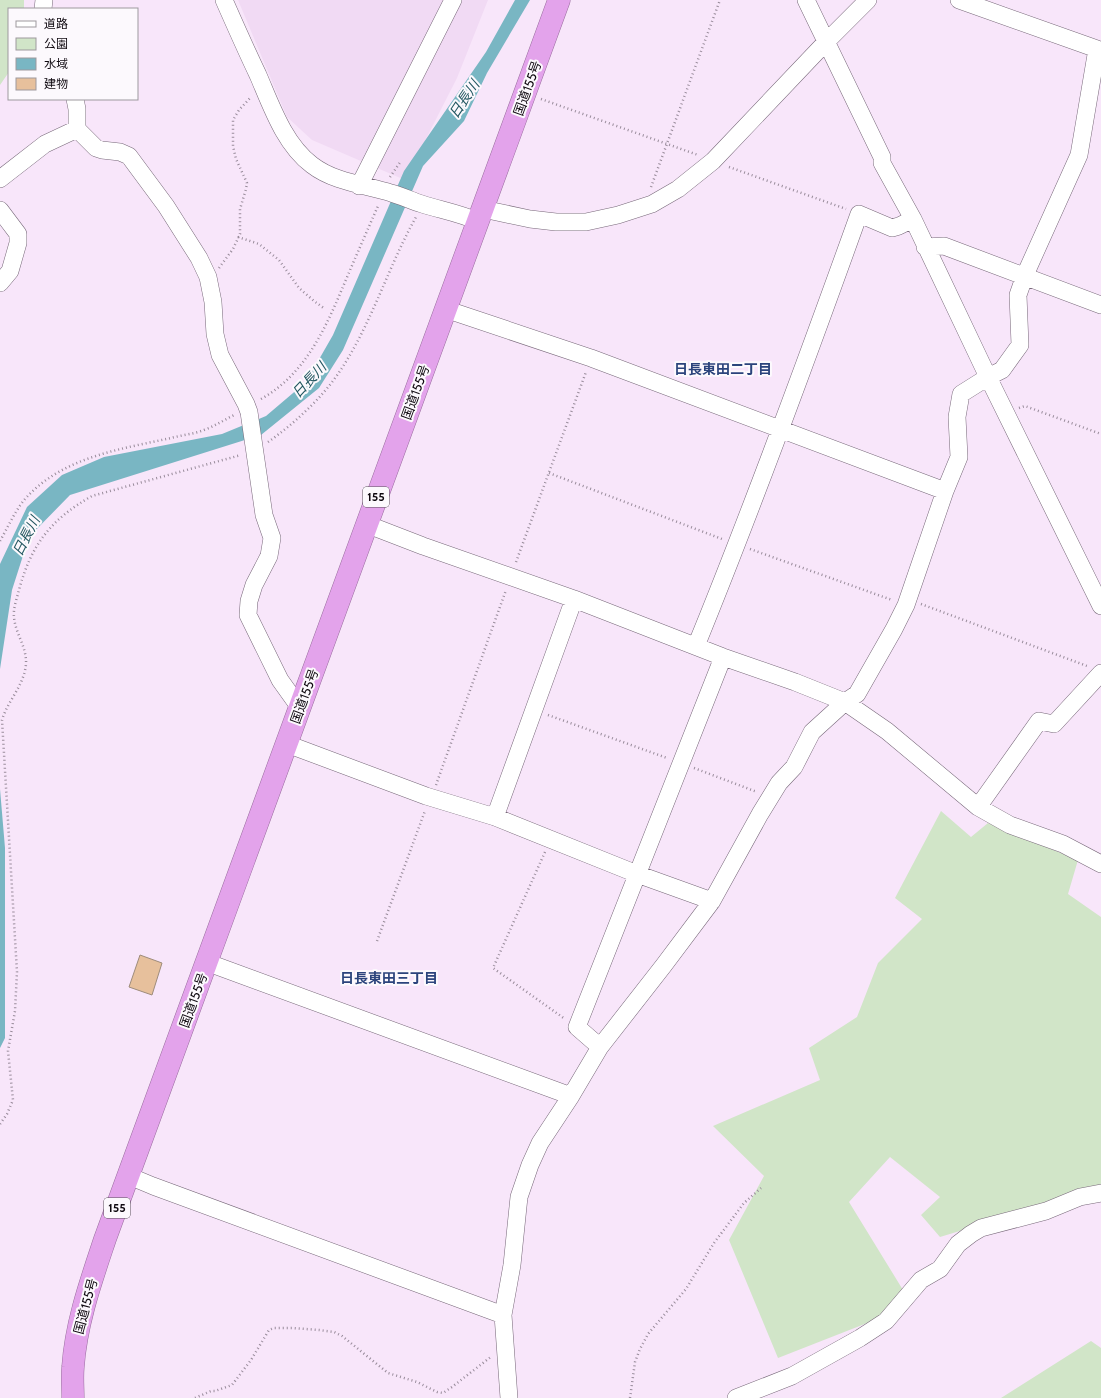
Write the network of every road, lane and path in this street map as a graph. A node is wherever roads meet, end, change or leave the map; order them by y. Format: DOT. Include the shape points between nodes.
graph roads {
  1 [pos="224,0"];
  2 [pos="453,0"];
  3 [pos="559,0"];
  4 [pos="720,0"];
  5 [pos="806,0"];
  6 [pos="868,0"];
  7 [pos="959,0"];
  8 [pos="826,42"];
  9 [pos="264,89"];
  10 [pos="525,93"];
  11 [pos="75,100"];
  12 [pos="77,129"];
  13 [pos="667,145"];
  14 [pos="713,161"];
  15 [pos="0,179"];
  16 [pos="359,186"];
  17 [pos="420,203"];
  18 [pos="652,204"];
  19 [pos="0,210"];
  20 [pos="859,214"];
  21 [pos="480,215"];
  22 [pos="913,219"];
  23 [pos="238,237"];
  24 [pos="925,247"];
  25 [pos="1024,275"];
  26 [pos="208,277"];
  27 [pos="0,283"];
  28 [pos="1101,305"];
  29 [pos="325,309"];
  30 [pos="445,309"];
  31 [pos="988,377"];
  32 [pos="1006,414"];
  33 [pos="781,429"];
  34 [pos="1101,434"];
  35 [pos="254,449"];
  36 [pos="945,491"];
  37 [pos="366,524"];
  38 [pos="908,598"];
  39 [pos="574,599"];
  40 [pos="1101,606"];
  41 [pos="696,646"];
  42 [pos="723,657"];
  43 [pos="1098,671"];
  44 [pos="845,702"];
  45 [pos="300,708"];
  46 [pos="534,710"];
  47 [pos="287,744"];
  48 [pos="681,763"];
  49 [pos="430,797"];
  50 [pos="770,797"];
  51 [pos="978,807"];
  52 [pos="495,817"];
  53 [pos="551,840"];
  54 [pos="1101,864"];
  55 [pos="637,874"];
  56 [pos="712,900"];
  57 [pos="377,941"];
  58 [pos="206,962"];
  59 [pos="576,1027"];
  60 [pos="600,1047"];
  61 [pos="571,1096"];
  62 [pos="0,1124"];
  63 [pos="129,1176"];
  64 [pos="761,1188"];
  65 [pos="1101,1193"];
  66 [pos="503,1315"];
  67 [pos="505,1351"];
  68 [pos="73,1398"];
  69 [pos="195,1398"];
  70 [pos="509,1398"];
  71 [pos="630,1398"];
  72 [pos="736,1398"];
  1 -- 9 [label="street"];
  2 -- 16 [label="street"];
  3 -- 10 [label="highway, 国道155号 / 155"];
  4 -- 13 [label="path"];
  5 -- 8 [label="street"];
  6 -- 8 [label="street"];
  7 -- 25 [label="street" via="1097,49 1079,155"];
  8 -- 14 [label="street"];
  8 -- 22 [label="street" via="882,157 882,163"];
  9 -- 16 [label="street" via="286,135 300,154 328,174"];
  9 -- 23 [label="path" via="254,94 233,120 233,146 247,183 240,209"];
  10 -- 13 [label="path"];
  10 -- 21 [label="highway, 国道155号 / 155"];
  11 -- 12 [label="street" via="78,109"];
  12 -- 15 [label="street" via="45,144"];
  12 -- 26 [label="street" via="96,148 129,156 166,206"];
  13 -- 14 [label="path"];
  13 -- 18 [label="path" via="648,194"];
  14 -- 18 [label="street" via="678,189"];
  14 -- 20 [label="path"];
  16 -- 17 [label="street"];
  17 -- 21 [label="street" via="463,215"];
  17 -- 35 [label="path" via="363,330 340,370 323,394 300,416 270,440"];
  18 -- 21 [label="street" via="586,222"];
  19 -- 27 [label="street" via="18,234 10,272"];
  20 -- 22 [label="street" via="892,228"];
  20 -- 33 [label="street"];
  21 -- 30 [label="highway, 国道155号 / 155"];
  22 -- 24 [label="street"];
  23 -- 26 [label="path" via="223,264"];
  23 -- 29 [label="path" via="259,244 279,260 299,288"];
  24 -- 25 [label="street" via="944,246"];
  24 -- 31 [label="street"];
  25 -- 28 [label="street"];
  25 -- 31 [label="street" via="1018,295 1020,345 1002,370"];
  26 -- 35 [label="street" via="220,355 246,404"];
  30 -- 33 [label="street" via="574,352"];
  30 -- 37 [label="highway, 国道155号 / 155"];
  31 -- 32 [label="street"];
  31 -- 36 [label="street" via="961,394 957,417 959,457"];
  32 -- 34 [label="path" via="1025,406"];
  32 -- 40 [label="street"];
  33 -- 36 [label="street"];
  33 -- 41 [label="street"];
  35 -- 45 [label="street" via="264,515 272,538 269,556 249,601 248,615 280,680"];
  35 -- 62 [label="path" via="228,460 92,496 59,519 28,561 14,616 26,665 20,687 5,709 2,720 17,972 8,1051 13,1100"];
  36 -- 38 [label="street"];
  37 -- 39 [label="street"];
  37 -- 45 [label="highway, 国道155号 / 155"];
  38 -- 43 [label="path"];
  38 -- 44 [label="street" via="894,629 857,694"];
  39 -- 41 [label="street"];
  39 -- 46 [label="street"];
  41 -- 42 [label="street"];
  42 -- 44 [label="street"];
  42 -- 48 [label="street"];
  43 -- 51 [label="street" via="1054,724 1039,721"];
  44 -- 50 [label="street" via="812,732 794,767"];
  44 -- 51 [label="street" via="887,731"];
  45 -- 47 [label="highway, 国道155号 / 155"];
  46 -- 48 [label="path"];
  46 -- 52 [label="street"];
  47 -- 49 [label="street"];
  47 -- 58 [label="highway, 国道155号 / 155"];
  48 -- 50 [label="path"];
  48 -- 55 [label="street"];
  49 -- 52 [label="street"];
  49 -- 57 [label="path"];
  50 -- 56 [label="street"];
  51 -- 54 [label="street" via="1010,825 1063,844"];
  52 -- 53 [label="street"];
  53 -- 55 [label="street"];
  53 -- 59 [label="path" via="493,968"];
  55 -- 56 [label="street"];
  55 -- 59 [label="street"];
  56 -- 60 [label="street"];
  58 -- 61 [label="street"];
  58 -- 63 [label="highway, 国道155号 / 155"];
  59 -- 60 [label="street"];
  60 -- 61 [label="street"];
  61 -- 66 [label="street" via="540,1143 519,1197 512,1265"];
  63 -- 66 [label="street"];
  63 -- 68 [label="highway, 国道155号 / 155" via="98,1261 77,1332"];
  64 -- 71 [label="path" via="744,1203 714,1243 686,1289 648,1334 636,1362"];
  65 -- 72 [label="street" via="1080,1197 1046,1211 981,1228 958,1244 940,1269 921,1280 886,1321 792,1376"];
  66 -- 67 [label="street"];
  67 -- 69 [label="path" via="491,1357 443,1393 388,1372 334,1332 274,1328 265,1334 254,1355 232,1385"];
  67 -- 70 [label="street"];
}
